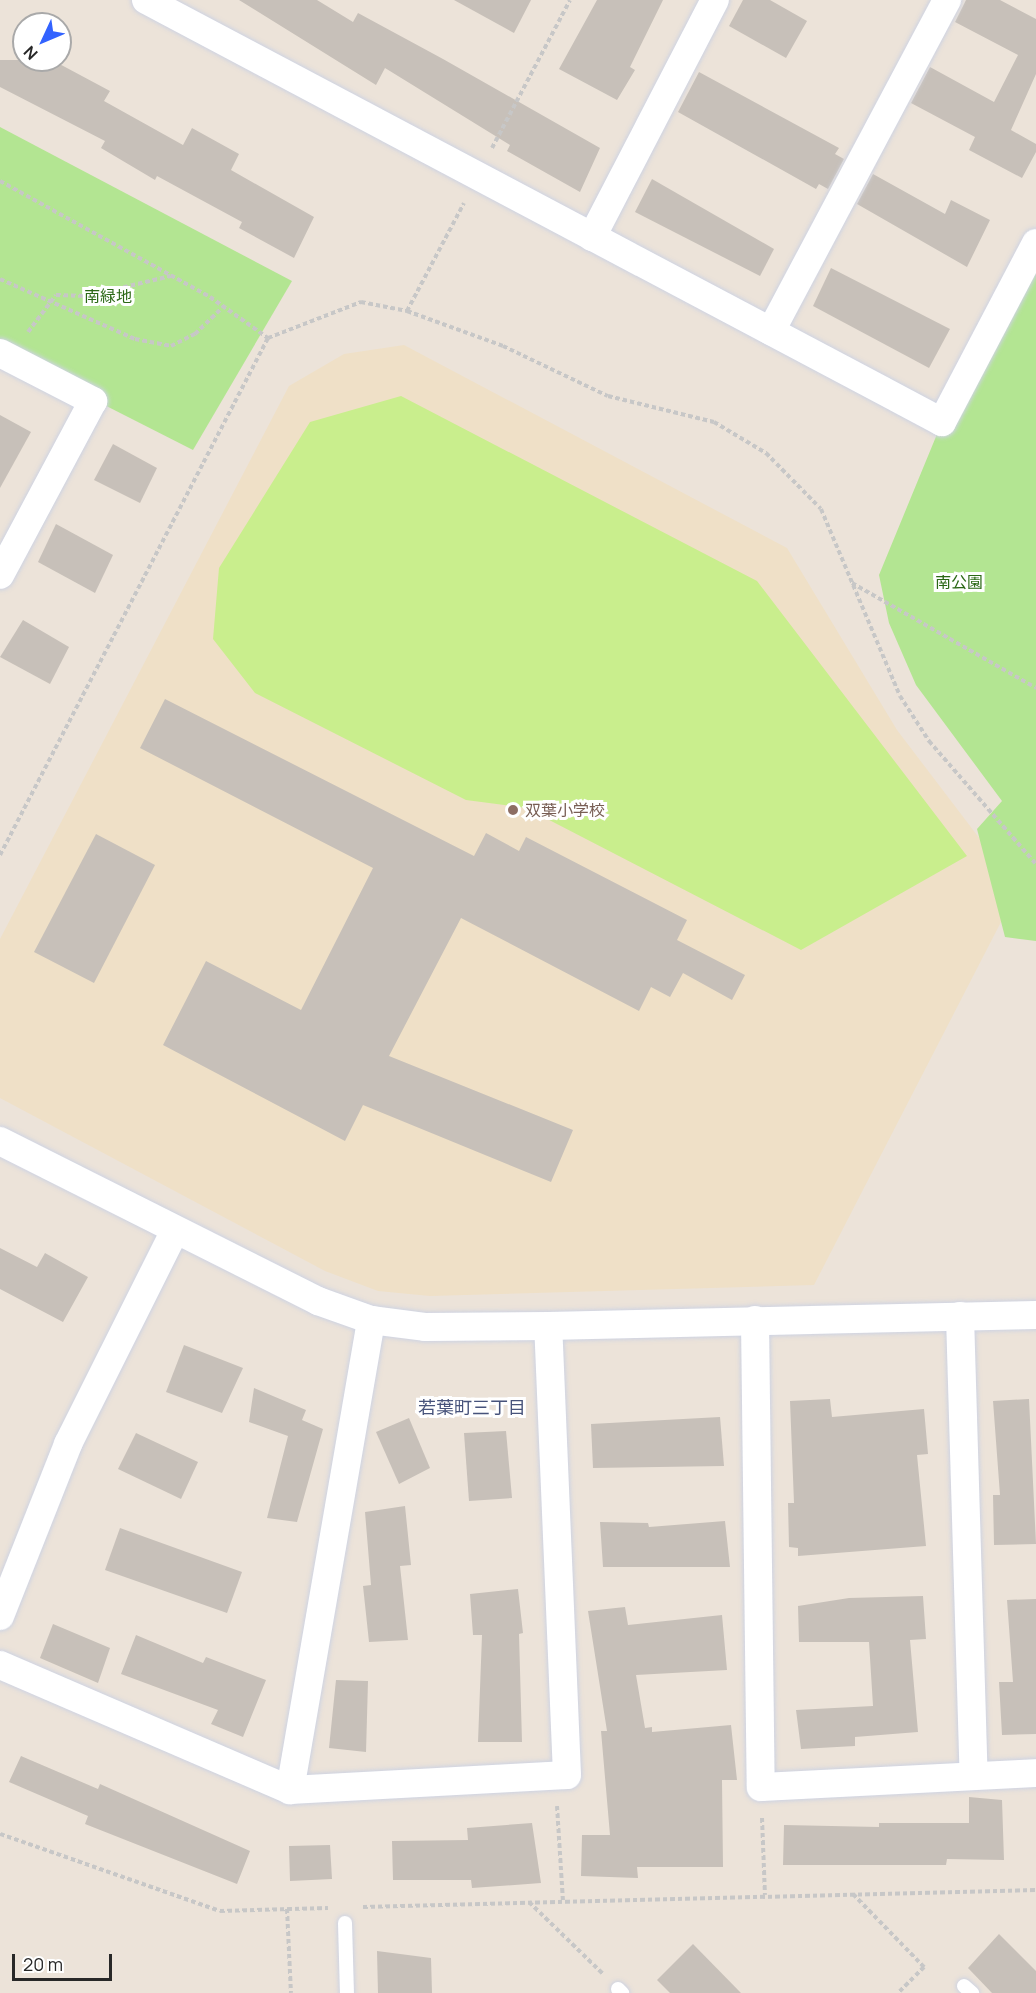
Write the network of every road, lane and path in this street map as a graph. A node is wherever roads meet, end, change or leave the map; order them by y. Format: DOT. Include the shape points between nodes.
graph roads {
  1 [pos="146,0"];
  2 [pos="714,0"];
  3 [pos="947,0"];
  4 [pos="0,181"];
  5 [pos="592,237"];
  6 [pos="1036,243"];
  7 [pos="172,276"];
  8 [pos="0,279"];
  9 [pos="50,304"];
  10 [pos="223,307"];
  11 [pos="771,331"];
  12 [pos="268,338"];
  13 [pos="4,355"];
  14 [pos="0,575"];
  15 [pos="852,583"];
  16 [pos="1036,688"];
  17 [pos="0,855"];
  18 [pos="1036,864"];
  19 [pos="0,1141"];
  20 [pos="176,1230"];
  21 [pos="1036,1315"];
  22 [pos="960,1316"];
  23 [pos="371,1320"];
  24 [pos="755,1320"];
  25 [pos="548,1326"];
  26 [pos="0,1616"];
  27 [pos="0,1665"];
  28 [pos="1036,1773"];
  29 [pos="555,1776"];
  30 [pos="974,1776"];
  31 [pos="761,1787"];
  32 [pos="290,1790"];
  33 [pos="0,1834"];
  34 [pos="1036,1890"];
  35 [pos="853,1894"];
  36 [pos="765,1895"];
  37 [pos="563,1901"];
  38 [pos="529,1902"];
  39 [pos="357,1907"];
  40 [pos="333,1908"];
  41 [pos="287,1909"];
  42 [pos="345,1923"];
  43 [pos="620,1991"];
  44 [pos="291,1993"];
  45 [pos="346,1993"];
  46 [pos="898,1993"];
  1 -- 5 [label="street"];
  2 -- 5 [label="street"];
  3 -- 11 [label="street"];
  4 -- 7 [label="path"];
  5 -- 11 [label="street"];
  6 -- 11 [label="street" via="942,422"];
  7 -- 9 [label="path" via="87,296 57,295"];
  7 -- 10 [label="path"];
  8 -- 9 [label="path"];
  9 -- 10 [label="path" via="135,339 171,346 195,334"];
  9 -- 13 [label="path"];
  10 -- 12 [label="path"];
  12 -- 15 [label="path" via="361,302 407,311 503,346 608,396 714,423 766,453 821,509"];
  12 -- 17 [label="path"];
  13 -- 14 [label="street" via="93,401"];
  15 -- 16 [label="path"];
  15 -- 18 [label="path" via="900,696 929,741"];
  19 -- 20 [label="street"];
  20 -- 23 [label="street" via="318,1301"];
  20 -- 26 [label="street" via="68,1444"];
  21 -- 22 [label="street"];
  22 -- 24 [label="street"];
  22 -- 30 [label="street"];
  23 -- 25 [label="street" via="425,1327"];
  23 -- 32 [label="street"];
  24 -- 25 [label="street"];
  24 -- 31 [label="street"];
  25 -- 29 [label="street" via="567,1775"];
  27 -- 32 [label="street"];
  28 -- 30 [label="street"];
  29 -- 32 [label="street"];
  29 -- 37 [label="path"];
  30 -- 31 [label="street"];
  31 -- 36 [label="path"];
  33 -- 41 [label="path" via="220,1911"];
  34 -- 35 [label="path"];
  35 -- 36 [label="path"];
  35 -- 46 [label="path" via="924,1967"];
  36 -- 37 [label="path"];
  37 -- 38 [label="path"];
  38 -- 39 [label="path"];
  38 -- 43 [label="path"];
  40 -- 41 [label="path"];
  41 -- 44 [label="path"];
  42 -- 45 [label="lane"];
}
